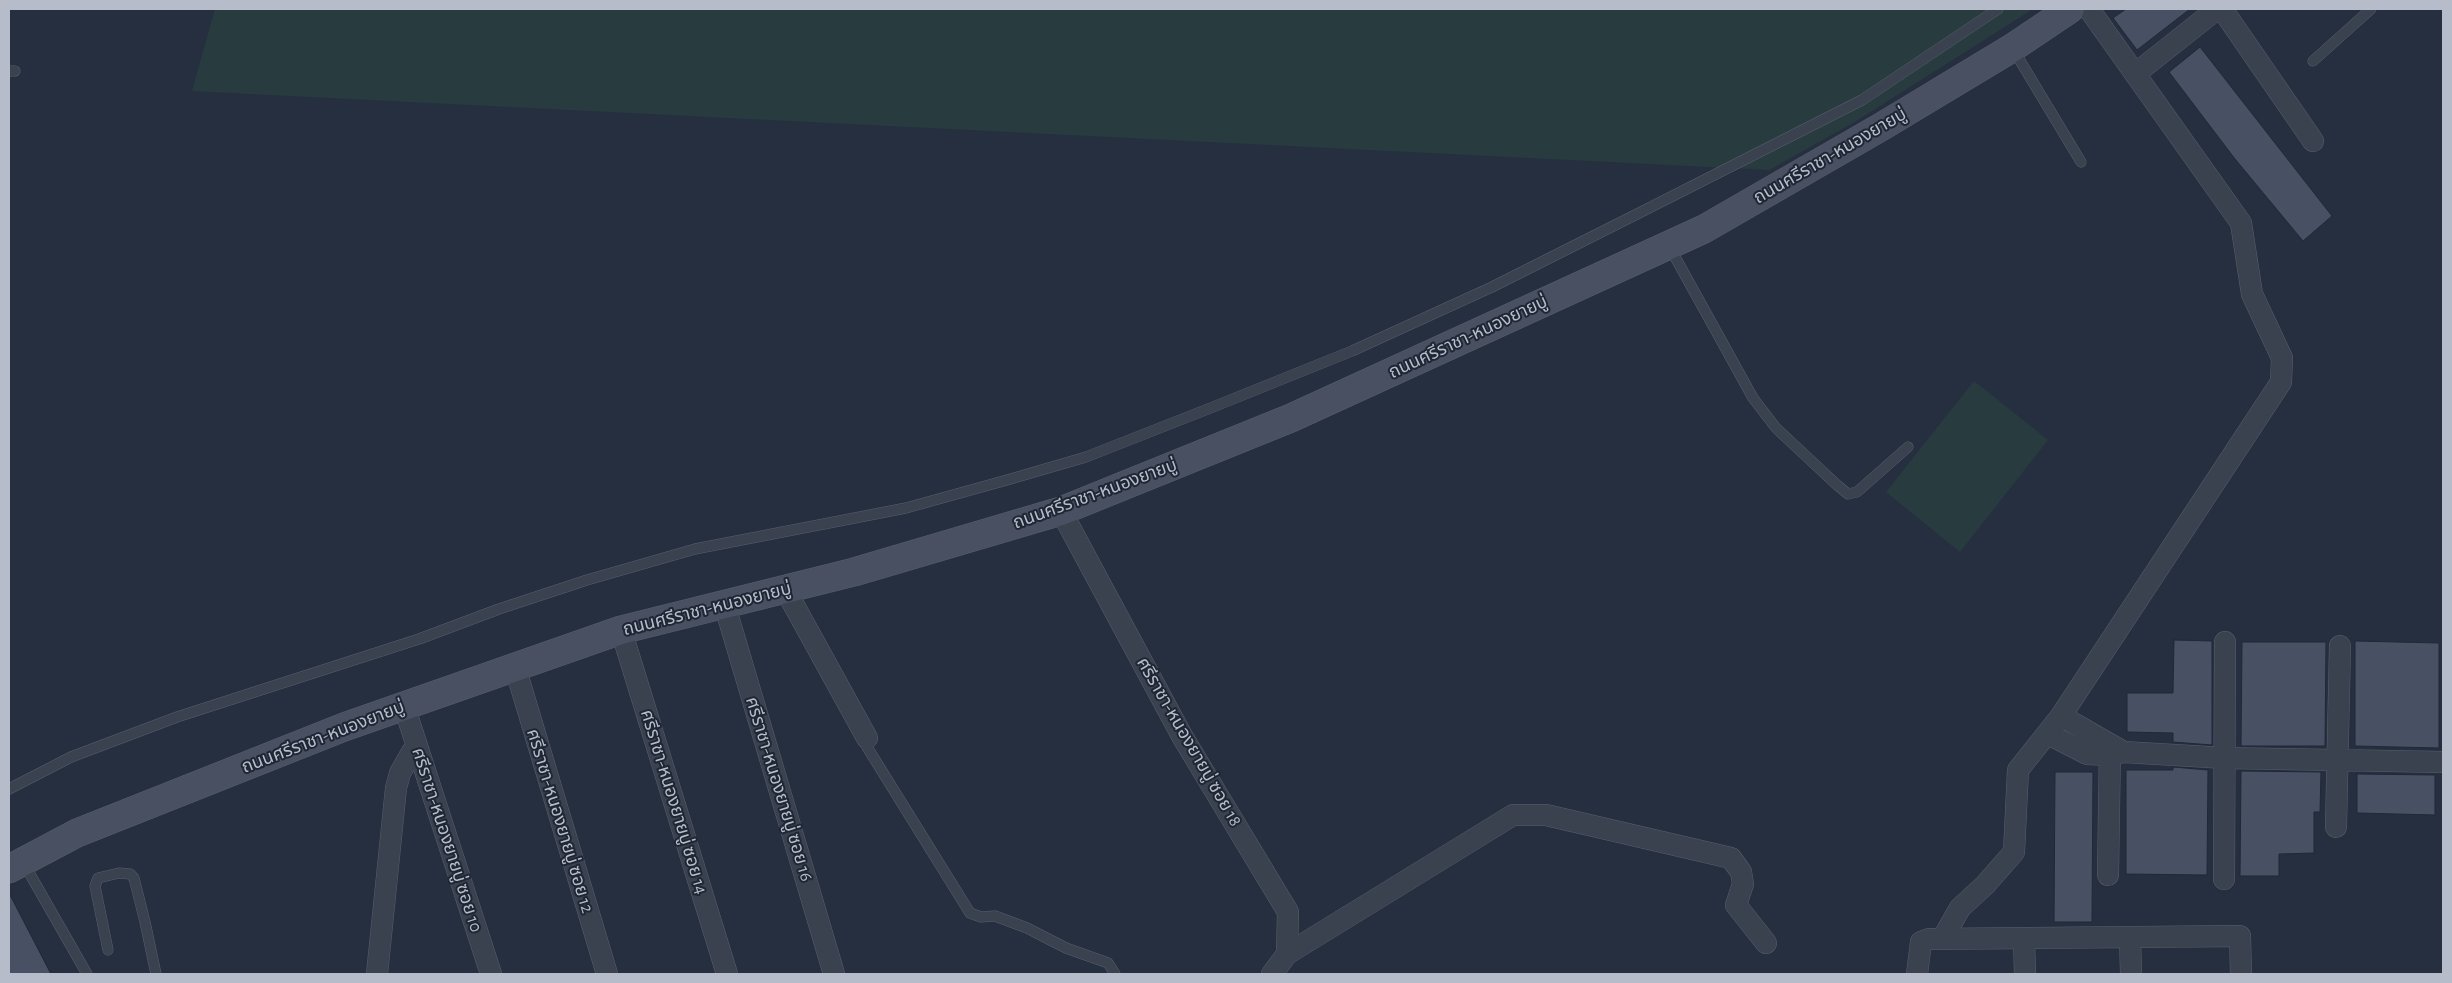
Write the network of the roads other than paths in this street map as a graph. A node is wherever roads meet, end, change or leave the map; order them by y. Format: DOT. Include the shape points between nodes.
graph roads {
  1 [pos="1998,9"];
  2 [pos="2070,9"];
  3 [pos="2089,9"];
  4 [pos="2217,9"];
  5 [pos="2222,9"];
  6 [pos="2370,9"];
  7 [pos="2012,48"];
  8 [pos="2313,61"];
  9 [pos="2135,74"];
  10 [pos="2313,140"];
  11 [pos="2081,162"];
  12 [pos="1669,245"];
  13 [pos="1908,447"];
  14 [pos="1061,511"];
  15 [pos="784,589"];
  16 [pos="724,603"];
  17 [pos="621,630"];
  18 [pos="2225,642"];
  19 [pos="2340,646"];
  20 [pos="514,667"];
  21 [pos="404,706"];
  22 [pos="2061,716"];
  23 [pos="2048,734"];
  24 [pos="867,742"];
  25 [pos="417,749"];
  26 [pos="2114,751"];
  27 [pos="2225,758"];
  28 [pos="2337,760"];
  29 [pos="2443,762"];
  30 [pos="9,789"];
  31 [pos="2336,827"];
  32 [pos="16,866"];
  33 [pos="2108,875"];
  34 [pos="2224,879"];
  35 [pos="1943,938"];
  36 [pos="2130,938"];
  37 [pos="2024,939"];
  38 [pos="1766,943"];
  39 [pos="108,950"];
  40 [pos="1287,954"];
  41 [pos="86,974"];
  42 [pos="156,974"];
  43 [pos="376,974"];
  44 [pos="491,974"];
  45 [pos="607,974"];
  46 [pos="727,974"];
  47 [pos="834,974"];
  48 [pos="1115,974"];
  49 [pos="1272,974"];
  50 [pos="1918,974"];
  51 [pos="2025,974"];
  52 [pos="2131,974"];
  53 [pos="2241,974"];
  1 -- 30 [label="lane" via="1862,100 1638,214 1352,351 1213,407 1086,456 998,483 906,508 694,549 578,583 419,639 177,717 71,757"];
  2 -- 7 [label="main road, ถนนศรีราชา-หนองยายบู่"];
  3 -- 9 [label="street"];
  4 -- 9 [label="street"];
  5 -- 10 [label="street"];
  6 -- 8 [label="lane"];
  7 -- 11 [label="lane"];
  7 -- 12 [label="main road, ถนนศรีราชา-หนองยายบู่" via="1704,229"];
  9 -- 22 [label="street" via="2241,223 2252,294 2282,358 2281,382"];
  12 -- 13 [label="lane" via="1753,398 1776,428 1848,494 1857,492"];
  12 -- 14 [label="main road, ถนนศรีราชา-หนองยายบู่" via="1291,418"];
  14 -- 15 [label="main road, ถนนศรีราชา-หนองยายบู่" via="854,572"];
  14 -- 40 [label="street, ศรีราชา-หนองยายบู่ ซอย 18" via="1182,736 1288,912"];
  15 -- 16 [label="main road, ถนนศรีราชา-หนองยายบู่"];
  15 -- 24 [label="street"];
  16 -- 17 [label="main road, ถนนศรีราชา-หนองยายบู่"];
  16 -- 47 [label="street, ศรีราชา-หนองยายบู่ ซอย 16"];
  17 -- 20 [label="main road, ถนนศรีราชา-หนองยายบู่"];
  17 -- 46 [label="street, ศรีราชา-หนองยายบู่ ซอย 14"];
  18 -- 27 [label="street"];
  19 -- 28 [label="street"];
  20 -- 21 [label="main road, ถนนศรีราชา-หนองยายบู่"];
  20 -- 45 [label="street, ศรีราชา-หนองยายบู่ ซอย 12"];
  21 -- 25 [label="street, ศรีราชา-หนองยายบู่ ซอย 10"];
  21 -- 32 [label="main road, ถนนศรีราชา-หนองยายบู่" via="78,833"];
  22 -- 23 [label="street"];
  22 -- 26 [label="street"];
  23 -- 26 [label="street" via="2087,754"];
  23 -- 35 [label="street" via="2018,770 2014,852 1960,908"];
  24 -- 48 [label="lane" via="970,913 981,917 995,916 1027,928 1066,948 1108,963"];
  25 -- 43 [label="street" via="404,766 396,788"];
  25 -- 44 [label="street, ศรีราชา-หนองยายบู่ ซอย 10"];
  26 -- 27 [label="street"];
  26 -- 33 [label="street"];
  27 -- 28 [label="street"];
  27 -- 34 [label="street"];
  28 -- 29 [label="street"];
  28 -- 31 [label="street"];
  32 -- 41 [label="lane"];
  35 -- 37 [label="street"];
  35 -- 50 [label="street" via="1921,942"];
  36 -- 37 [label="street"];
  36 -- 52 [label="street"];
  36 -- 53 [label="street" via="2240,936"];
  37 -- 51 [label="street"];
  38 -- 40 [label="street" via="1736,906 1744,884 1741,872 1731,858 1546,815 1513,815"];
  39 -- 42 [label="lane" via="96,886 98,878 130,874 134,878"];
  40 -- 49 [label="street"];
}
